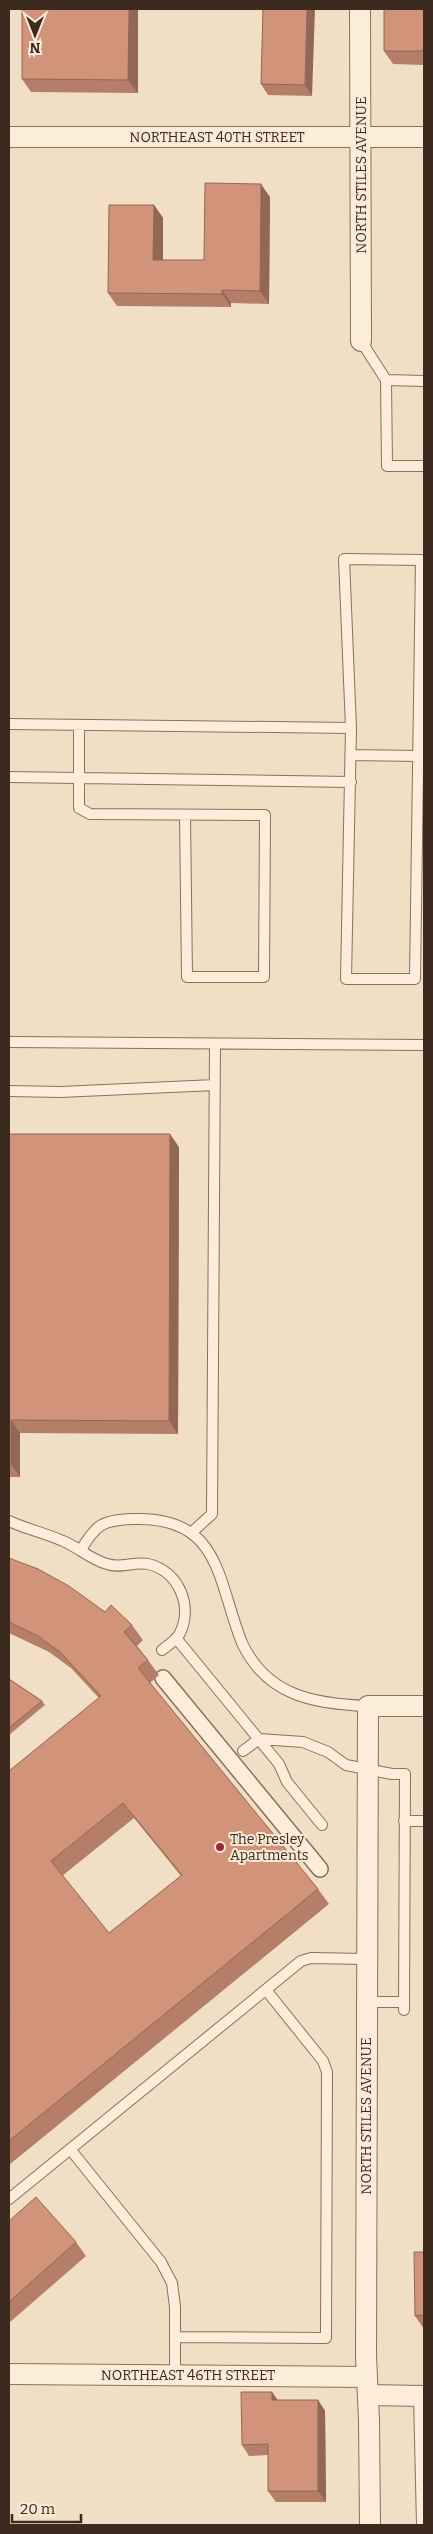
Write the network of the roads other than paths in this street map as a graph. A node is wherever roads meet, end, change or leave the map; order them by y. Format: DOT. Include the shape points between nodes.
graph roads {
  1 [pos="360,9"];
  2 [pos="360,136"];
  3 [pos="9,137"];
  4 [pos="424,137"];
  5 [pos="361,341"];
  6 [pos="386,380"];
  7 [pos="424,381"];
  8 [pos="424,466"];
  9 [pos="423,560"];
  10 [pos="422,631"];
  11 [pos="9,724"];
  12 [pos="79,725"];
  13 [pos="351,728"];
  14 [pos="351,755"];
  15 [pos="418,756"];
  16 [pos="9,777"];
  17 [pos="79,778"];
  18 [pos="351,782"];
  19 [pos="186,815"];
  20 [pos="9,1042"];
  21 [pos="215,1044"];
  22 [pos="424,1045"];
  23 [pos="215,1085"];
  24 [pos="9,1091"];
  25 [pos="9,1521"];
  26 [pos="191,1532"];
  27 [pos="81,1550"];
  28 [pos="176,1638"];
  29 [pos="162,1650"];
  30 [pos="163,1678"];
  31 [pos="368,1706"];
  32 [pos="424,1706"];
  33 [pos="259,1739"];
  34 [pos="243,1751"];
  35 [pos="368,1770"];
  36 [pos="404,1821"];
  37 [pos="424,1821"];
  38 [pos="322,1825"];
  39 [pos="320,1868"];
  40 [pos="366,1959"];
  41 [pos="266,1990"];
  42 [pos="366,2002"];
  43 [pos="70,2149"];
  44 [pos="9,2199"];
  45 [pos="176,2337"];
  46 [pos="9,2374"];
  47 [pos="175,2375"];
  48 [pos="368,2386"];
  49 [pos="422,2396"];
  50 [pos="370,2525"];
  51 [pos="422,2525"];
  1 -- 2 [label="street, NORTH STILES AVENUE"];
  2 -- 3 [label="street, NORTHEAST 40TH STREET"];
  2 -- 4 [label="street, NORTHEAST 40TH STREET"];
  2 -- 5 [label="street, NORTH STILES AVENUE"];
  5 -- 6 [label="lane"];
  6 -- 7 [label="lane"];
  6 -- 8 [label="lane" via="388,466"];
  9 -- 10 [label="lane"];
  9 -- 13 [label="lane" via="344,559"];
  10 -- 15 [label="lane"];
  11 -- 12 [label="lane"];
  12 -- 13 [label="lane"];
  12 -- 17 [label="lane"];
  13 -- 14 [label="lane"];
  14 -- 15 [label="lane"];
  14 -- 18 [label="lane"];
  15 -- 18 [label="lane" via="415,978 346,978"];
  16 -- 17 [label="lane"];
  17 -- 18 [label="lane"];
  17 -- 19 [label="lane" via="79,808 90,814"];
  19 -- 19 [label="lane" via="265,815 264,977 187,977"];
  20 -- 21 [label="lane"];
  21 -- 22 [label="lane"];
  21 -- 23 [label="lane"];
  23 -- 24 [label="lane"];
  23 -- 26 [label="lane" via="212,1514"];
  25 -- 27 [label="lane" via="48,1534"];
  26 -- 27 [label="lane" via="179,1525 157,1520 111,1521 93,1531"];
  26 -- 31 [label="lane" via="216,1562 242,1642 262,1673 297,1696"];
  27 -- 28 [label="lane" via="109,1565 146,1564 168,1575 179,1587 184,1601 183,1623"];
  28 -- 29 [label="lane"];
  28 -- 33 [label="lane"];
  30 -- 39 [label="street"];
  31 -- 32 [label="street"];
  31 -- 35 [label="street, NORTH STILES AVENUE"];
  33 -- 34 [label="lane"];
  33 -- 35 [label="lane" via="303,1742 328,1752 346,1766"];
  33 -- 38 [label="lane" via="279,1764 287,1782"];
  35 -- 36 [label="lane" via="405,1774"];
  35 -- 40 [label="street, NORTH STILES AVENUE"];
  36 -- 37 [label="lane"];
  36 -- 42 [label="lane" via="404,2006"];
  40 -- 41 [label="lane" via="305,1959"];
  40 -- 42 [label="street, NORTH STILES AVENUE"];
  41 -- 43 [label="lane"];
  41 -- 45 [label="lane" via="323,2061 327,2072 326,2338"];
  42 -- 48 [label="street, NORTH STILES AVENUE"];
  43 -- 44 [label="lane"];
  43 -- 45 [label="lane" via="167,2273 174,2295"];
  45 -- 47 [label="lane"];
  46 -- 47 [label="street, NORTHEAST 46TH STREET"];
  47 -- 48 [label="street, NORTHEAST 46TH STREET"];
  48 -- 49 [label="street, NORTHEAST 46TH STREET"];
  48 -- 50 [label="street, NORTH STILES AVENUE"];
  49 -- 51 [label="lane"];
}
